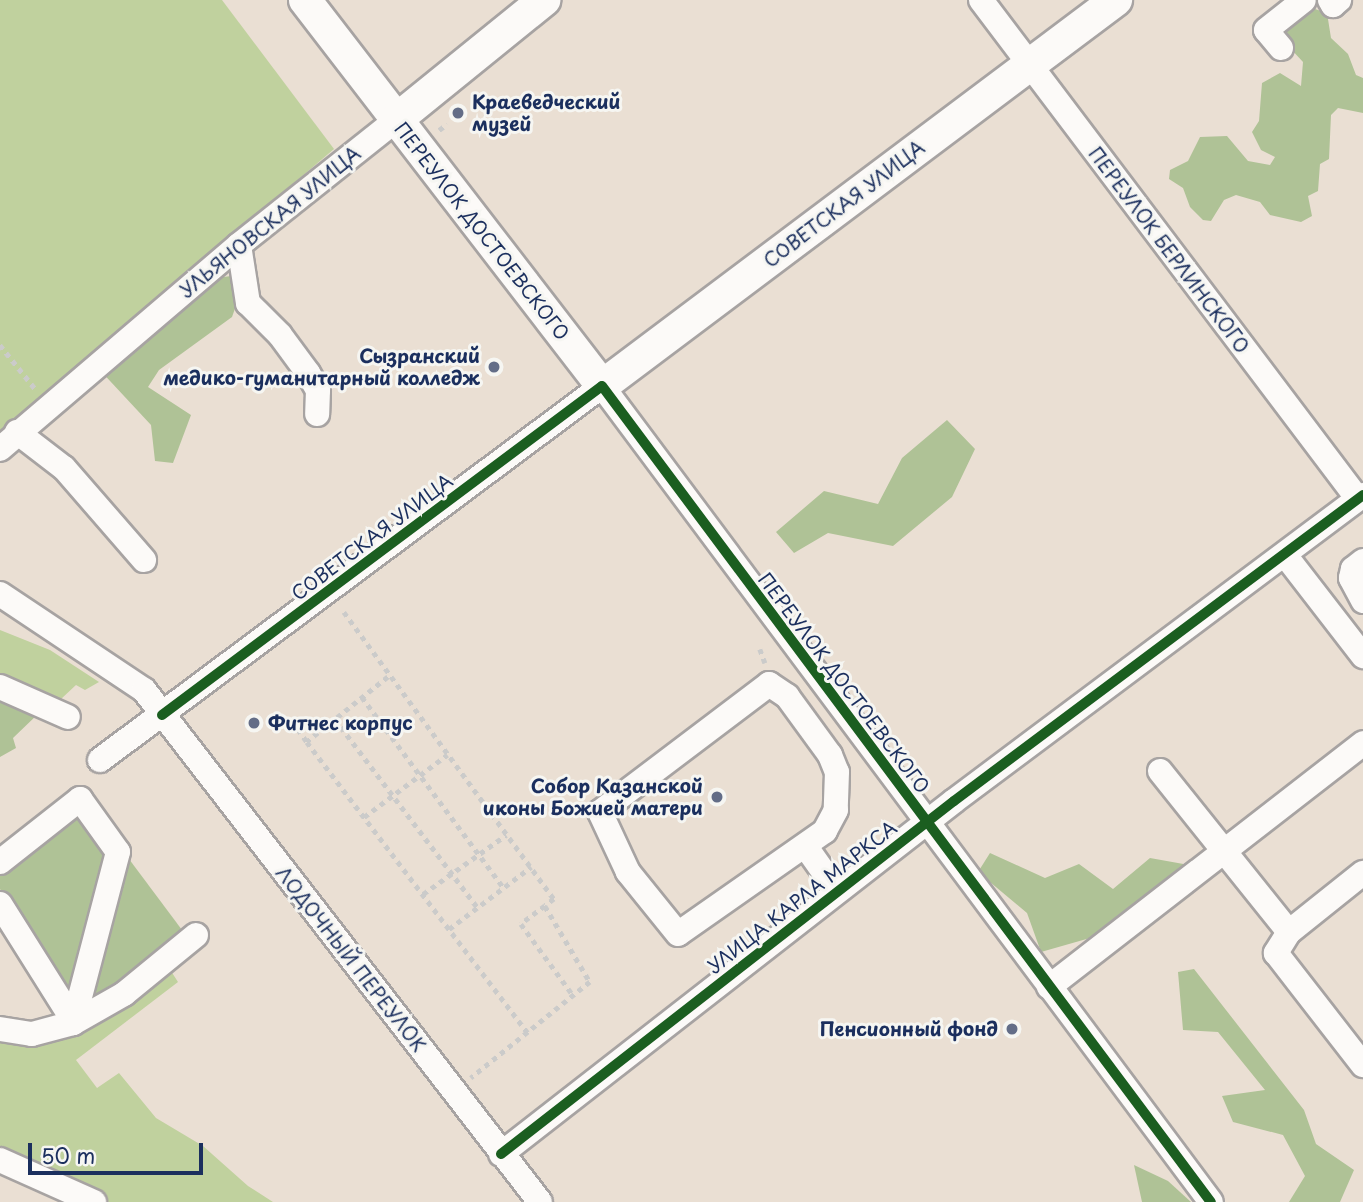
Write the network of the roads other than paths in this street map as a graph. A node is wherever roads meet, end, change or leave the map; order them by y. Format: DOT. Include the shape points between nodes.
graph roads {
  1 [pos="305,0"];
  2 [pos="544,0"];
  3 [pos="981,0"];
  4 [pos="1116,0"];
  5 [pos="1304,0"];
  6 [pos="1330,0"];
  7 [pos="1339,0"];
  8 [pos="1282,48"];
  9 [pos="1029,64"];
  10 [pos="396,120"];
  11 [pos="239,245"];
  12 [pos="602,386"];
  13 [pos="317,414"];
  14 [pos="8,440"];
  15 [pos="1360,497"];
  16 [pos="1286,555"];
  17 [pos="144,560"];
  18 [pos="1363,561"];
  19 [pos="0,594"];
  20 [pos="1363,601"];
  21 [pos="1363,656"];
  22 [pos="0,687"];
  23 [pos="162,715"];
  24 [pos="68,718"];
  25 [pos="1363,743"];
  26 [pos="100,760"];
  27 [pos="1160,771"];
  28 [pos="926,823"];
  29 [pos="806,847"];
  30 [pos="1223,852"];
  31 [pos="0,862"];
  32 [pos="1363,873"];
  33 [pos="837,891"];
  34 [pos="0,904"];
  35 [pos="1289,932"];
  36 [pos="196,935"];
  37 [pos="1049,987"];
  38 [pos="73,1021"];
  39 [pos="0,1029"];
  40 [pos="1363,1065"];
  41 [pos="501,1154"];
  42 [pos="0,1160"];
  43 [pos="94,1202"];
  44 [pos="540,1202"];
  45 [pos="1211,1202"];
  1 -- 10 [label="main road, ПЕРЕУЛОК ДОСТОЕВСКОГО"];
  2 -- 10 [label="main road, УЛЬЯНОВСКАЯ УЛИЦА"];
  3 -- 9 [label="street, ПЕРЕУЛОК БЕРЛИНСКОГО"];
  4 -- 9 [label="main road, СОВЕТСКАЯ УЛИЦА"];
  5 -- 8 [label="street" via="1266,30"];
  6 -- 7 [label="street" via="1333,5"];
  9 -- 12 [label="main road, СОВЕТСКАЯ УЛИЦА"];
  9 -- 15 [label="street, ПЕРЕУЛОК БЕРЛИНСКОГО"];
  10 -- 11 [label="street, УЛЬЯНОВСКАЯ УЛИЦА"];
  10 -- 12 [label="main road, ПЕРЕУЛОК ДОСТОЕВСКОГО"];
  11 -- 13 [label="street" via="248,303 308,373 318,390"];
  11 -- 14 [label="street, УЛЬЯНОВСКАЯ УЛИЦА"];
  12 -- 23 [label="street, СОВЕТСКАЯ УЛИЦА"];
  12 -- 28 [label="street, ПЕРЕУЛОК ДОСТОЕВСКОГО"];
  14 -- 17 [label="street" via="64,468"];
  15 -- 16 [label="street, УЛИЦА КАРЛА МАРКСА"];
  16 -- 21 [label="street"];
  16 -- 28 [label="street, УЛИЦА КАРЛА МАРКСА"];
  18 -- 20 [label="street" via="1353,569 1351,578"];
  19 -- 23 [label="street, ЛОДОЧНЫЙ ПЕРЕУЛОК" via="120,671 144,690"];
  22 -- 24 [label="street"];
  23 -- 26 [label="street, СОВЕТСКАЯ УЛИЦА"];
  23 -- 41 [label="street, ЛОДОЧНЫЙ ПЕРЕУЛОК"];
  25 -- 30 [label="street"];
  27 -- 30 [label="street"];
  28 -- 33 [label="street, УЛИЦА КАРЛА МАРКСА"];
  28 -- 37 [label="street, ПЕРЕУЛОК ДОСТОЕВСКОГО"];
  29 -- 29 [label="street" via="678,934 628,872 600,812 769,684 787,696 830,754 837,772 836,810 825,831"];
  29 -- 33 [label="street"];
  30 -- 35 [label="street"];
  30 -- 37 [label="street"];
  31 -- 38 [label="street" via="80,799 118,852"];
  32 -- 35 [label="street"];
  33 -- 41 [label="street, УЛИЦА КАРЛА МАРКСА"];
  34 -- 38 [label="street"];
  35 -- 40 [label="street" via="1276,953"];
  36 -- 38 [label="street" via="124,994"];
  37 -- 45 [label="street, ПЕРЕУЛОК ДОСТОЕВСКОГО"];
  38 -- 39 [label="street" via="32,1034"];
  41 -- 44 [label="street, ЛОДОЧНЫЙ ПЕРЕУЛОК"];
  42 -- 43 [label="street"];
}
